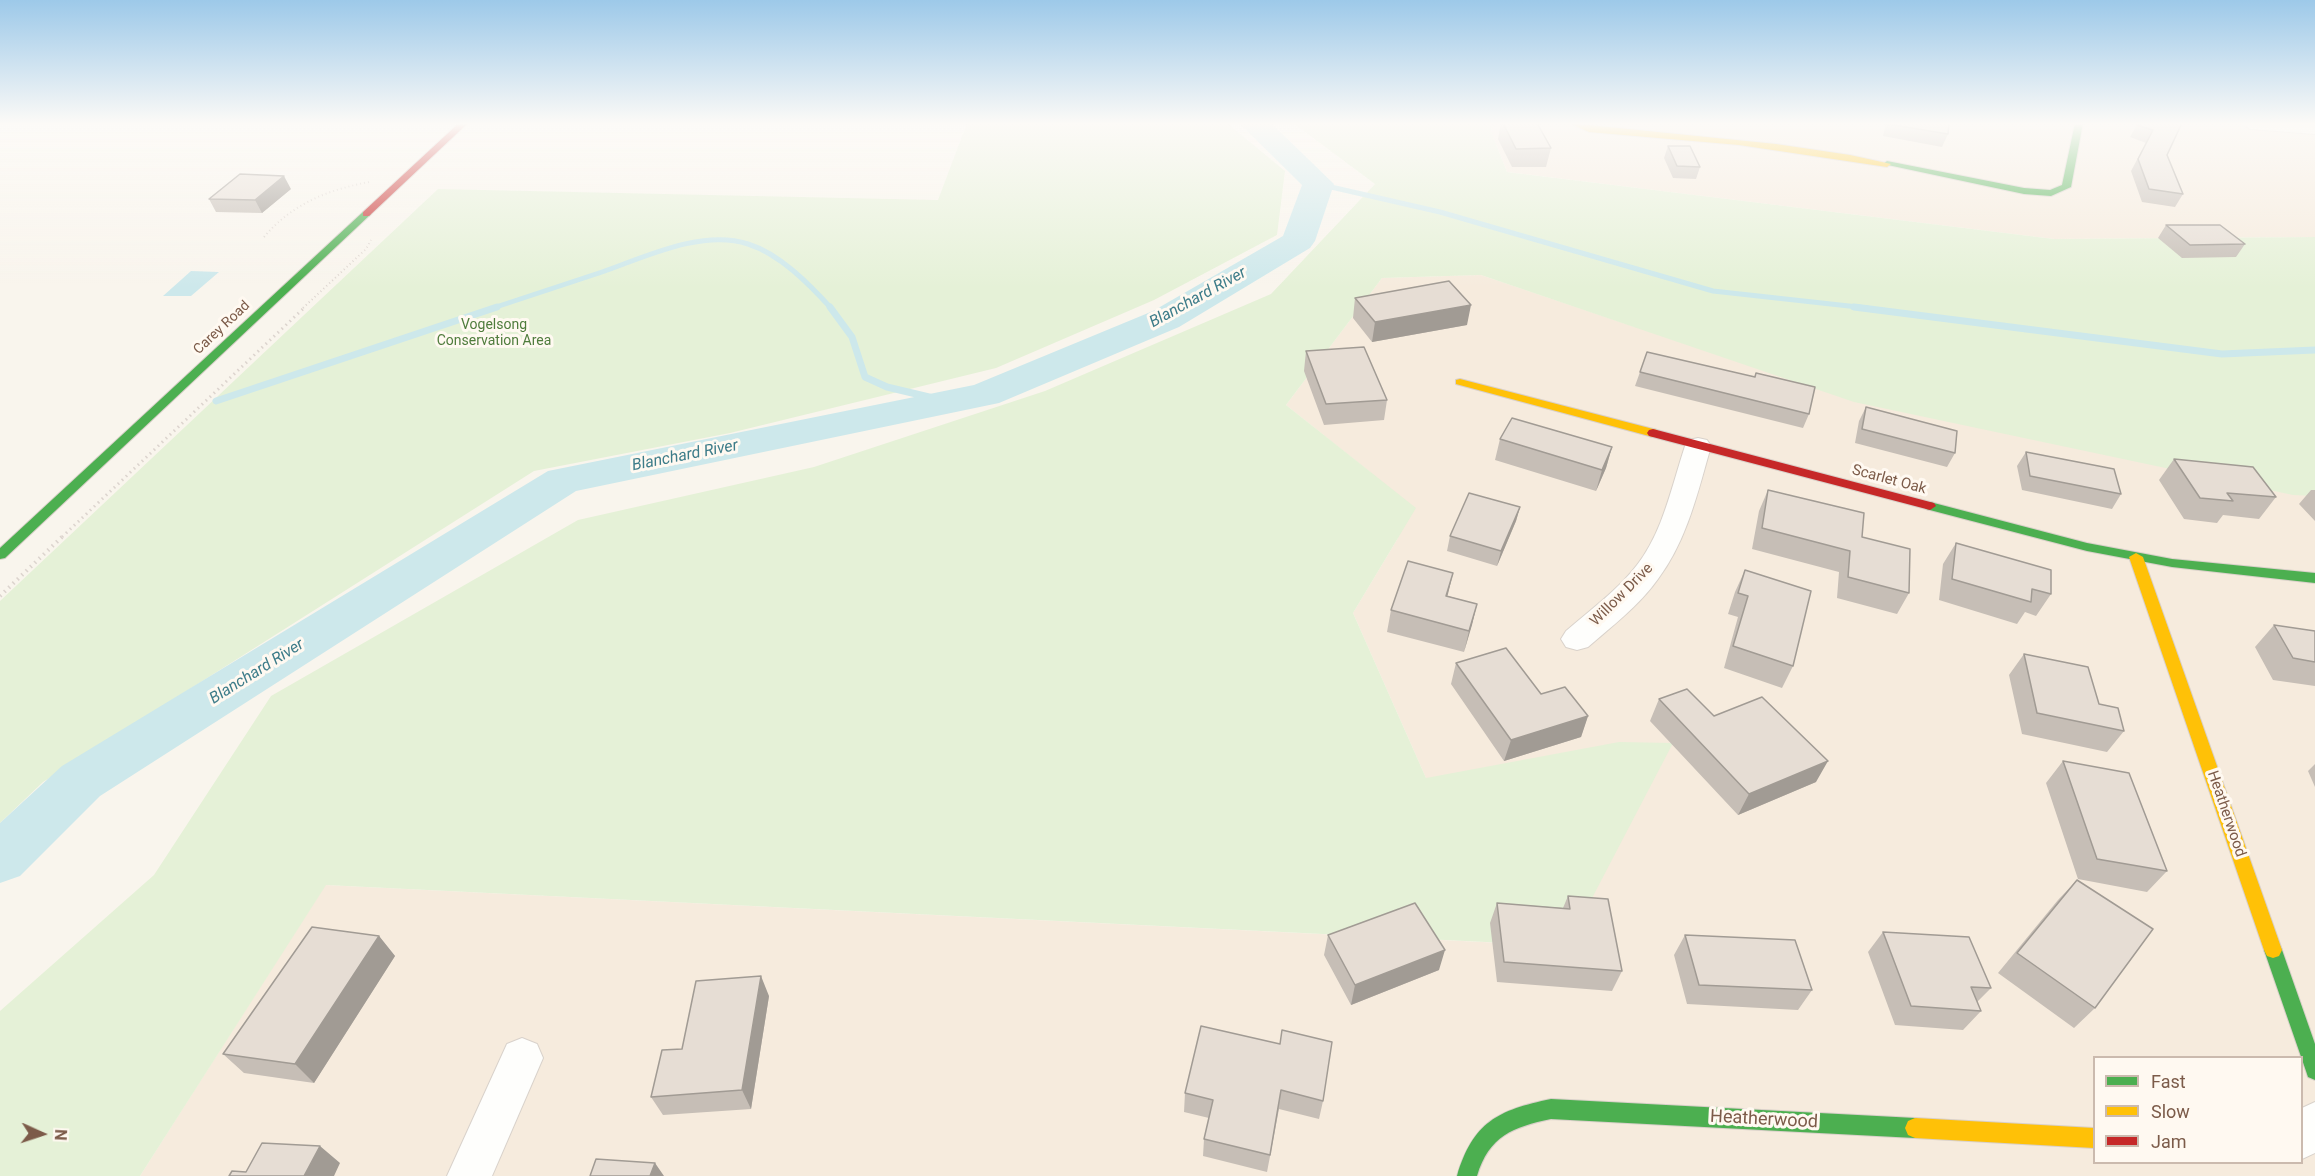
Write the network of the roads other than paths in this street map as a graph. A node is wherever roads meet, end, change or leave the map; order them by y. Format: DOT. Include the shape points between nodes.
graph roads {
  1 [pos="406,178"];
  2 [pos="1957,178"];
  3 [pos="2068,178"];
  4 [pos="1460,382"];
  5 [pos="1698,446"];
  6 [pos="0,555"];
  7 [pos="2136,556"];
  8 [pos="2315,578"];
  9 [pos="1577,639"];
  10 [pos="522,1058"];
  11 [pos="2315,1071"];
  12 [pos="2315,1124"];
  13 [pos="2303,1135"];
  14 [pos="2093,1138"];
  15 [pos="469,1176"];
  16 [pos="1467,1176"];
  1 -- 6 [label="street, Carey Road"];
  2 -- 3 [label="street" via="2051,193 2066,187"];
  4 -- 5 [label="street, Scarlet Oak"];
  5 -- 7 [label="street, Scarlet Oak" via="1986,523"];
  5 -- 9 [label="street, Willow Drive" via="1656,561 1630,591"];
  7 -- 8 [label="street, Scarlet Oak" via="2255,574"];
  7 -- 11 [label="street, Heatherwood"];
  10 -- 15 [label="street"];
  12 -- 13 [label="street"];
  14 -- 16 [label="street, Heatherwood" via="1551,1109 1523,1113 1498,1125 1478,1144"];
}
